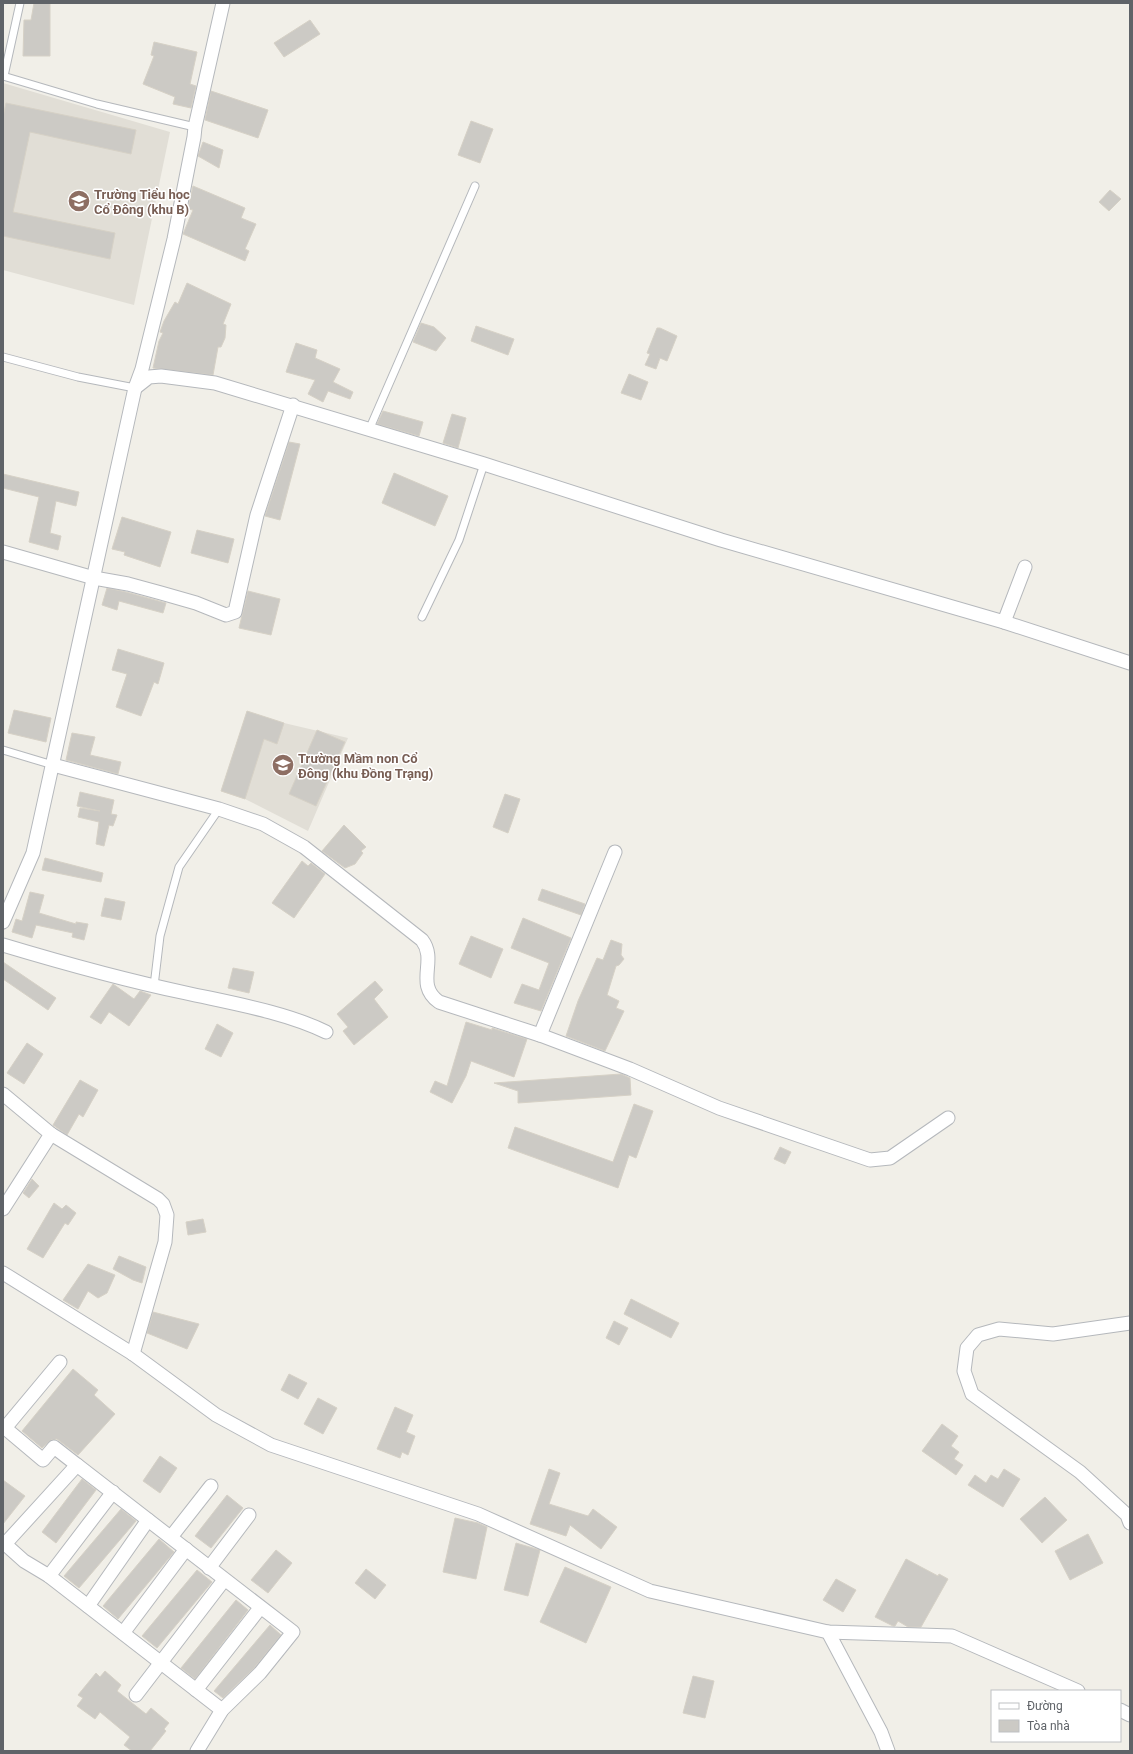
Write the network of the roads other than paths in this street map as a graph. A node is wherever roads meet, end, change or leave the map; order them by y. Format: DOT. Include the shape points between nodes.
graph roads {
  1 [pos="20,3"];
  2 [pos="223,3"];
  3 [pos="4,76"];
  4 [pos="195,127"];
  5 [pos="475,186"];
  6 [pos="3,357"];
  7 [pos="136,388"];
  8 [pos="293,405"];
  9 [pos="369,430"];
  10 [pos="484,464"];
  11 [pos="3,552"];
  12 [pos="1025,567"];
  13 [pos="94,578"];
  14 [pos="422,618"];
  15 [pos="1004,622"];
  16 [pos="1130,663"];
  17 [pos="3,750"];
  18 [pos="53,765"];
  19 [pos="219,809"];
  20 [pos="615,852"];
  21 [pos="3,922"];
  22 [pos="3,945"];
  23 [pos="154,986"];
  24 [pos="326,1032"];
  25 [pos="540,1036"];
  26 [pos="3,1094"];
  27 [pos="948,1118"];
  28 [pos="51,1134"];
  29 [pos="3,1210"];
  30 [pos="3,1274"];
  31 [pos="1130,1323"];
  32 [pos="133,1354"];
  33 [pos="60,1362"];
  34 [pos="77,1465"];
  35 [pos="211,1486"];
  36 [pos="113,1492"];
  37 [pos="249,1515"];
  38 [pos="1129,1516"];
  39 [pos="148,1520"];
  40 [pos="171,1538"];
  41 [pos="4,1543"];
  42 [pos="186,1549"];
  43 [pos="209,1568"];
  44 [pos="48,1576"];
  45 [pos="224,1580"];
  46 [pos="88,1606"];
  47 [pos="260,1608"];
  48 [pos="828,1632"];
  49 [pos="122,1633"];
  50 [pos="161,1662"];
  51 [pos="196,1690"];
  52 [pos="1076,1690"];
  53 [pos="136,1695"];
  54 [pos="222,1710"];
  55 [pos="1121,1710"];
  56 [pos="1130,1715"];
  57 [pos="197,1751"];
  58 [pos="888,1751"];
  1 -- 3 [label="lane"];
  2 -- 4 [label="street"];
  3 -- 4 [label="lane" via="97,104"];
  4 -- 7 [label="street" via="174,239"];
  5 -- 9 [label="lane"];
  6 -- 7 [label="lane" via="78,377"];
  7 -- 8 [label="street" via="149,377 161,376 215,383"];
  7 -- 13 [label="street"];
  8 -- 9 [label="street"];
  8 -- 13 [label="street" via="257,515 235,612 226,614 128,584"];
  9 -- 10 [label="street"];
  10 -- 14 [label="lane" via="459,540"];
  10 -- 15 [label="street" via="721,540"];
  11 -- 13 [label="street"];
  12 -- 15 [label="street"];
  13 -- 18 [label="street"];
  15 -- 16 [label="street"];
  17 -- 18 [label="lane"];
  18 -- 19 [label="street"];
  18 -- 21 [label="street" via="34,853"];
  19 -- 23 [label="lane" via="179,867 160,936"];
  19 -- 25 [label="street" via="263,824 304,847 414,934 426,946 427,987 436,1000"];
  20 -- 25 [label="street"];
  22 -- 23 [label="street"];
  23 -- 24 [label="street" via="295,1020"];
  25 -- 27 [label="street" via="630,1069 719,1108 870,1160 890,1158"];
  26 -- 28 [label="street"];
  28 -- 29 [label="street"];
  28 -- 32 [label="street" via="158,1199 166,1210 165,1242"];
  30 -- 32 [label="street"];
  31 -- 38 [label="street" via="1053,1334 999,1329 978,1335 968,1348 964,1371 972,1394 1080,1472"];
  32 -- 48 [label="street" via="216,1415 271,1445 478,1514 650,1591"];
  33 -- 34 [label="street" via="5,1428 43,1460 54,1447"];
  34 -- 36 [label="street"];
  34 -- 41 [label="street"];
  35 -- 40 [label="street"];
  36 -- 39 [label="street"];
  36 -- 44 [label="street"];
  37 -- 43 [label="street"];
  39 -- 40 [label="street"];
  39 -- 46 [label="street"];
  40 -- 42 [label="street"];
  41 -- 44 [label="street" via="24,1561"];
  42 -- 43 [label="street"];
  42 -- 49 [label="street"];
  43 -- 45 [label="street"];
  44 -- 46 [label="street"];
  45 -- 47 [label="street"];
  45 -- 50 [label="street"];
  46 -- 49 [label="street"];
  47 -- 51 [label="street"];
  47 -- 54 [label="street" via="293,1632 260,1673"];
  48 -- 52 [label="street" via="952,1636"];
  48 -- 58 [label="street"];
  49 -- 50 [label="street"];
  50 -- 51 [label="street"];
  50 -- 53 [label="street"];
  51 -- 54 [label="street"];
  54 -- 57 [label="street"];
  55 -- 56 [label="street"];
}
